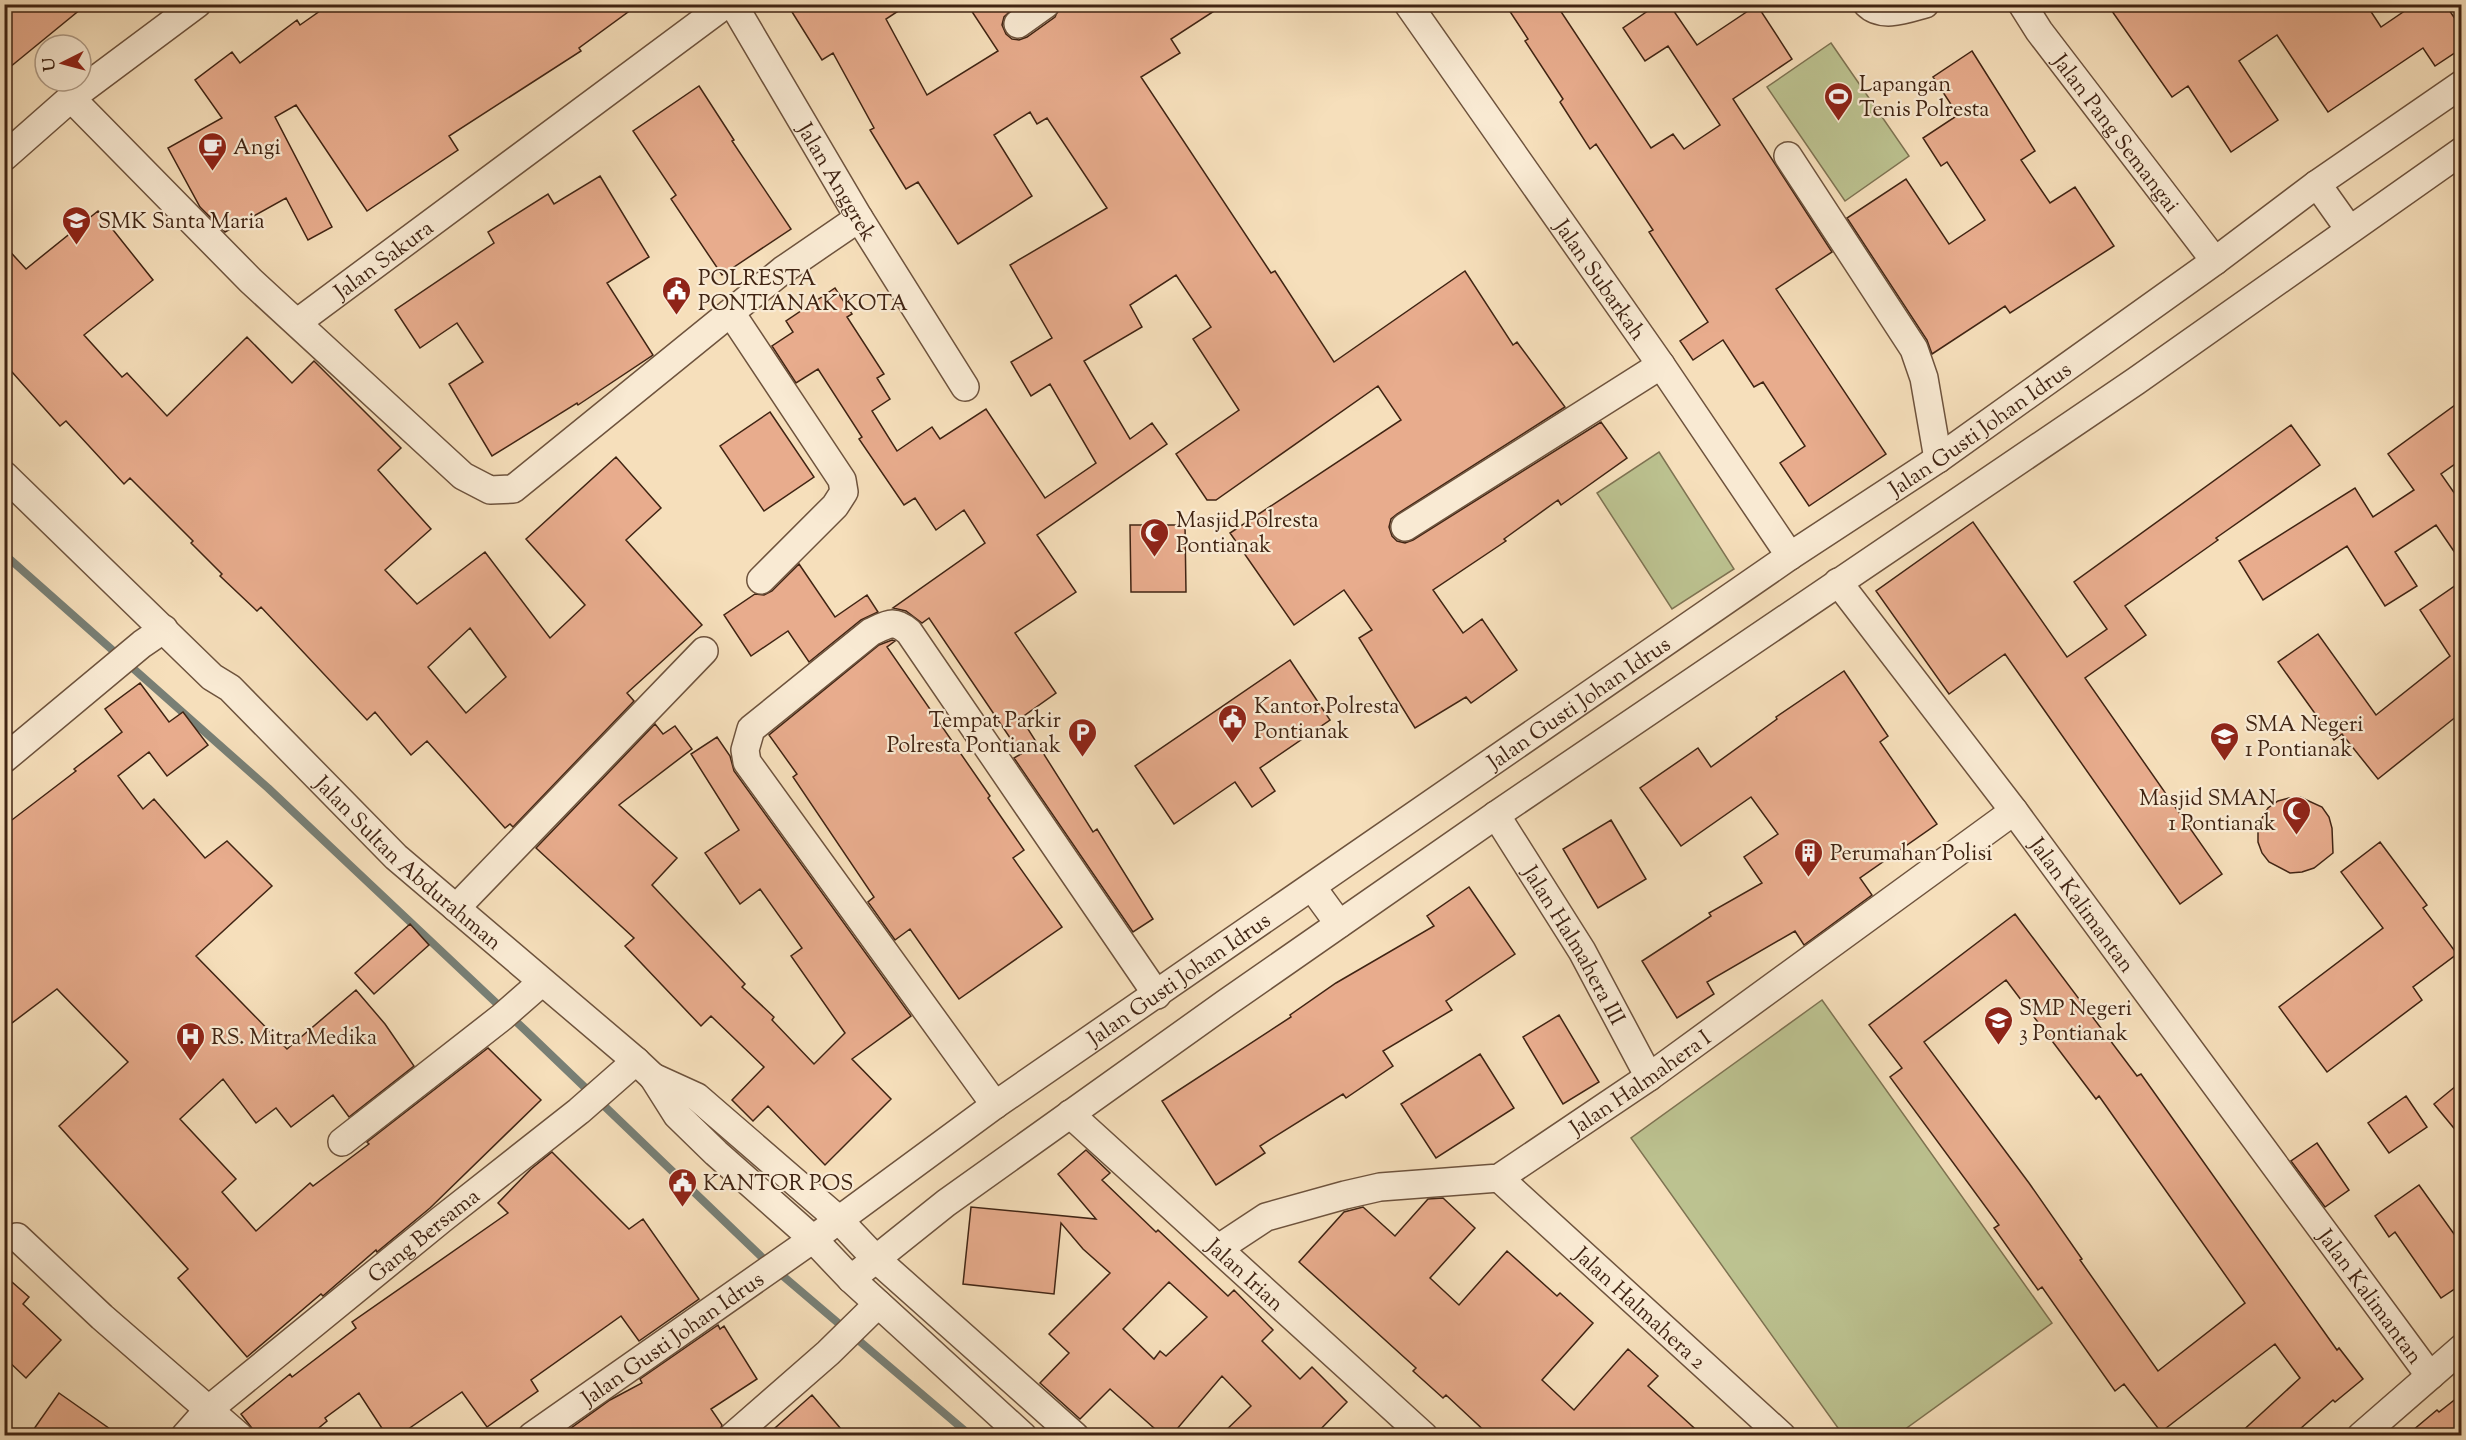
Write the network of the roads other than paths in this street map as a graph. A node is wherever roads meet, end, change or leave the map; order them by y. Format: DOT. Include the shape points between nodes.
graph roads {
  1 [pos="197,4"];
  2 [pos="726,4"];
  3 [pos="733,4"];
  4 [pos="1046,4"];
  5 [pos="1408,4"];
  6 [pos="1867,4"];
  7 [pos="1925,4"];
  8 [pos="2022,4"];
  9 [pos="1018,24"];
  10 [pos="2462,84"];
  11 [pos="71,98"];
  12 [pos="2462,151"];
  13 [pos="1788,156"];
  14 [pos="4,157"];
  15 [pos="2317,184"];
  16 [pos="859,218"];
  17 [pos="2349,230"];
  18 [pos="2215,261"];
  19 [pos="731,313"];
  20 [pos="298,322"];
  21 [pos="1662,365"];
  22 [pos="965,387"];
  23 [pos="4,454"];
  24 [pos="1938,459"];
  25 [pos="4,475"];
  26 [pos="1405,527"];
  27 [pos="1790,556"];
  28 [pos="761,580"];
  29 [pos="1838,582"];
  30 [pos="165,629"];
  31 [pos="704,651"];
  32 [pos="225,678"];
  33 [pos="4,759"];
  34 [pos="2014,811"];
  35 [pos="1496,815"];
  36 [pos="1312,886"];
  37 [pos="456,908"];
  38 [pos="1339,924"];
  39 [pos="542,982"];
  40 [pos="1156,995"];
  41 [pos="644,1069"];
  42 [pos="1649,1077"];
  43 [pos="995,1105"];
  44 [pos="1070,1114"];
  45 [pos="342,1142"];
  46 [pos="1499,1178"];
  47 [pos="838,1219"];
  48 [pos="17,1237"];
  49 [pos="812,1240"];
  50 [pos="1219,1248"];
  51 [pos="875,1258"];
  52 [pos="851,1279"];
  53 [pos="871,1311"];
  54 [pos="2462,1348"];
  55 [pos="2430,1376"];
  56 [pos="208,1410"];
  57 [pos="184,1436"];
  58 [pos="239,1436"];
  59 [pos="532,1436"];
  60 [pos="733,1436"];
  61 [pos="1023,1436"];
  62 [pos="1075,1436"];
  63 [pos="1424,1436"];
  64 [pos="1782,1436"];
  65 [pos="2361,1436"];
  1 -- 11 [label="street"];
  2 -- 20 [label="street, Jalan Sakura"];
  3 -- 16 [label="street, Jalan Anggrek"];
  4 -- 9 [label="street"];
  5 -- 21 [label="street, Jalan Subarkah"];
  6 -- 7 [label="street" via="1872,9 1892,12"];
  8 -- 18 [label="street, Jalan Pang Semangai" via="2039,32"];
  10 -- 15 [label="street, Jalan Gusti Johan Idrus"];
  11 -- 14 [label="street"];
  11 -- 20 [label="street" via="251,280"];
  12 -- 17 [label="street, Jalan Gusti Johan Idrus"];
  13 -- 24 [label="street" via="1914,349 1924,378"];
  15 -- 17 [label="street"];
  15 -- 18 [label="street, Jalan Gusti Johan Idrus"];
  16 -- 19 [label="street" via="783,270"];
  16 -- 22 [label="street, Jalan Anggrek"];
  17 -- 29 [label="street, Jalan Gusti Johan Idrus" via="2136,381"];
  18 -- 24 [label="street, Jalan Gusti Johan Idrus"];
  19 -- 20 [label="street" via="513,489 490,490 463,476"];
  19 -- 28 [label="street" via="842,480 844,492 835,506"];
  21 -- 26 [label="street"];
  21 -- 27 [label="street, Jalan Subarkah"];
  23 -- 32 [label="street, Jalan Sultan Abdurahman" via="172,617"];
  24 -- 27 [label="street, Jalan Gusti Johan Idrus"];
  25 -- 30 [label="street, Jalan Sultan Abdurahman"];
  27 -- 36 [label="street, Jalan Gusti Johan Idrus"];
  29 -- 34 [label="street, Jalan Kalimantan"];
  29 -- 35 [label="street, Jalan Gusti Johan Idrus"];
  30 -- 32 [label="street, Jalan Sultan Abdurahman" via="212,676"];
  30 -- 33 [label="street"];
  31 -- 37 [label="street"];
  32 -- 37 [label="street, Jalan Sultan Abdurahman" via="396,858"];
  34 -- 42 [label="street, Jalan Halmahera I"];
  34 -- 55 [label="street, Jalan Kalimantan"];
  35 -- 38 [label="street, Jalan Gusti Johan Idrus"];
  35 -- 42 [label="street, Jalan Halmahera III" via="1582,951"];
  36 -- 38 [label="street"];
  36 -- 40 [label="street, Jalan Gusti Johan Idrus"];
  37 -- 39 [label="street, Jalan Sultan Abdurahman"];
  38 -- 44 [label="street, Jalan Gusti Johan Idrus"];
  39 -- 41 [label="street, Jalan Sultan Abdurahman"];
  39 -- 45 [label="street"];
  40 -- 43 [label="street, Jalan Gusti Johan Idrus"];
  40 -- 43 [label="street" via="909,632 901,624 890,623 872,632 758,721 747,737 747,762"];
  41 -- 47 [label="street, Jalan Sultan Abdurahman" via="698,1097"];
  41 -- 49 [label="street" via="677,1115"];
  41 -- 56 [label="street, Gang Bersama" via="611,1083"];
  42 -- 46 [label="street, Jalan Halmahera I"];
  43 -- 47 [label="street, Jalan Gusti Johan Idrus"];
  44 -- 50 [label="street, Jalan Irian"];
  44 -- 51 [label="street, Jalan Gusti Johan Idrus"];
  46 -- 50 [label="street, Jalan Halmahera I" via="1380,1187 1345,1195 1266,1217"];
  46 -- 64 [label="street, Jalan Halmahera 2"];
  47 -- 49 [label="street, Jalan Gusti Johan Idrus"];
  47 -- 51 [label="street, Jalan Sultan Abdurahman"];
  48 -- 56 [label="street"];
  49 -- 52 [label="street"];
  49 -- 59 [label="street, Jalan Gusti Johan Idrus"];
  50 -- 63 [label="street, Jalan Irian"];
  51 -- 52 [label="street, Jalan Gusti Johan Idrus"];
  51 -- 62 [label="street"];
  52 -- 53 [label="street"];
  53 -- 60 [label="street"];
  53 -- 61 [label="street"];
  54 -- 55 [label="street"];
  55 -- 65 [label="street"];
  56 -- 57 [label="street, Gang Bersama"];
  56 -- 58 [label="street"];
}
